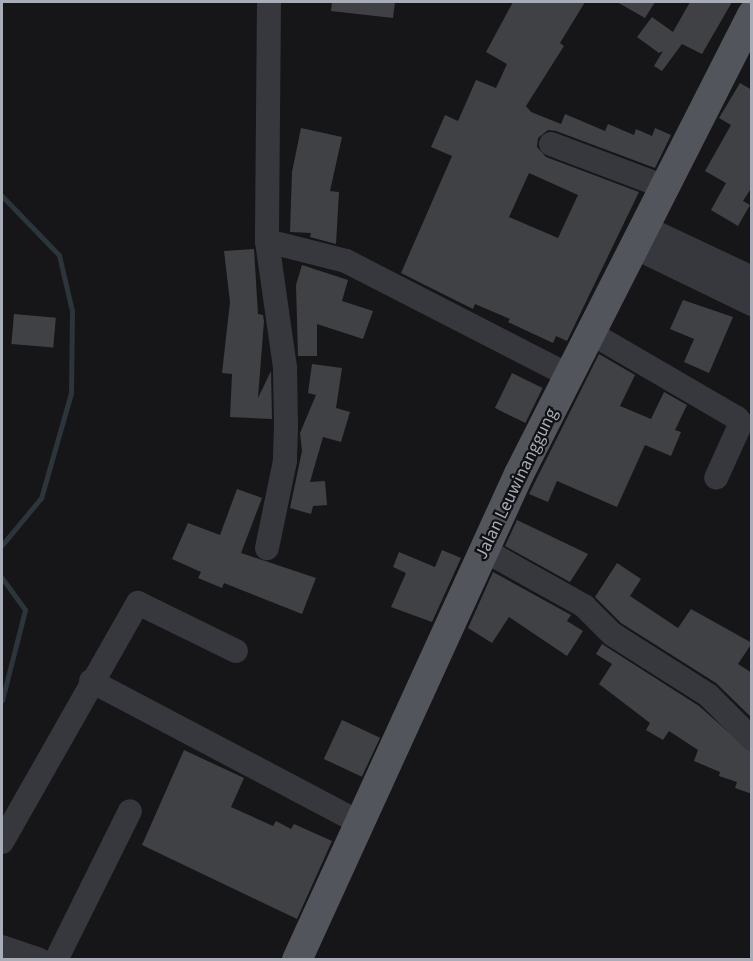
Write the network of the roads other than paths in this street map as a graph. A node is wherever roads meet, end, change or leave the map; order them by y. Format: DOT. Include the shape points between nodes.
graph roads {
  1 [pos="269,2"];
  2 [pos="752,15"];
  3 [pos="551,144"];
  4 [pos="662,186"];
  5 [pos="637,236"];
  6 [pos="267,241"];
  7 [pos="752,278"];
  8 [pos="752,304"];
  9 [pos="591,333"];
  10 [pos="570,376"];
  11 [pos="716,478"];
  12 [pos="267,548"];
  13 [pos="484,550"];
  14 [pos="236,651"];
  15 [pos="91,681"];
  16 [pos="752,739"];
  17 [pos="130,811"];
  18 [pos="360,823"];
  19 [pos="2,842"];
  20 [pos="2,947"];
  21 [pos="39,960"];
  22 [pos="56,960"];
  23 [pos="297,960"];
  1 -- 6 [label="street"];
  2 -- 4 [label="main road, Jalan Leuwinanggung"];
  3 -- 4 [label="street"];
  4 -- 5 [label="main road, Jalan Leuwinanggung"];
  5 -- 7 [label="street"];
  5 -- 8 [label="street"];
  5 -- 9 [label="main road, Jalan Leuwinanggung"];
  6 -- 10 [label="street" via="346,261"];
  6 -- 12 [label="street" via="285,368 286,427 285,461"];
  9 -- 10 [label="main road, Jalan Leuwinanggung"];
  9 -- 11 [label="street" via="737,418 741,423"];
  10 -- 13 [label="main road, Jalan Leuwinanggung"];
  13 -- 16 [label="street" via="584,606 612,634 708,695"];
  13 -- 18 [label="main road, Jalan Leuwinanggung"];
  14 -- 15 [label="street" via="138,603"];
  15 -- 18 [label="street"];
  15 -- 19 [label="street"];
  17 -- 22 [label="street"];
  18 -- 23 [label="main road, Jalan Leuwinanggung"];
  20 -- 21 [label="street"];
}
